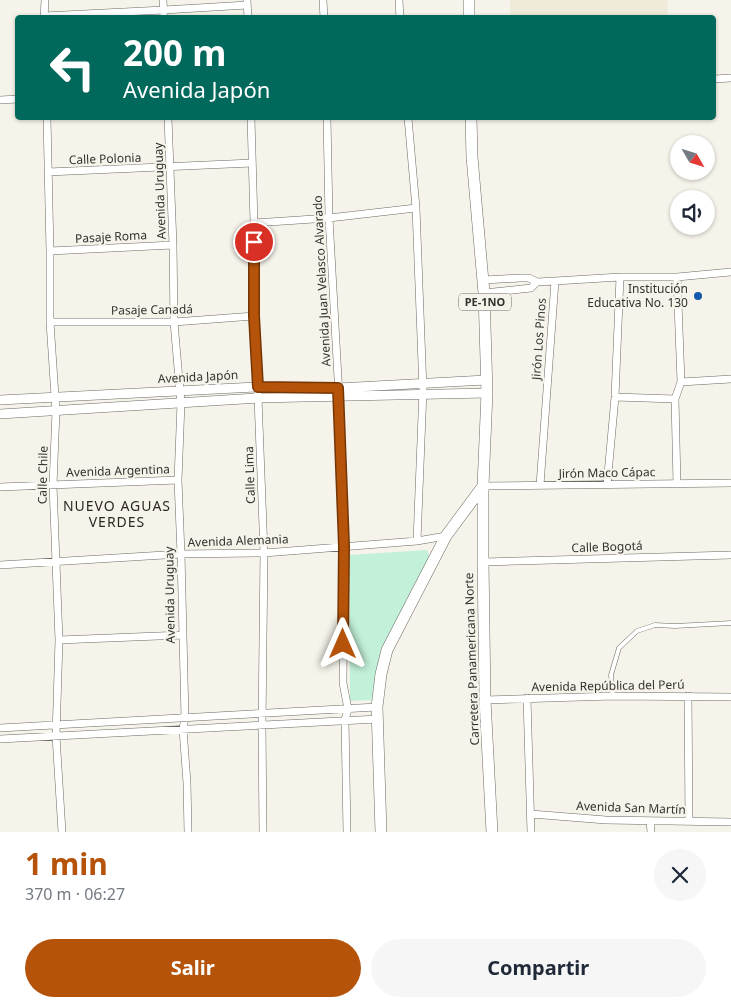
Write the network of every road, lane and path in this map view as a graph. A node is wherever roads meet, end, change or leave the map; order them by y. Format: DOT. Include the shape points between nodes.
graph roads {
  1 [pos="45,0"];
  2 [pos="164,0"];
  3 [pos="323,0"];
  4 [pos="399,0"];
  5 [pos="469,0"];
  6 [pos="247,2"];
  7 [pos="164,14"];
  8 [pos="44,15"];
  9 [pos="124,15"];
  10 [pos="248,15"];
  11 [pos="324,15"];
  12 [pos="400,15"];
  13 [pos="469,15"];
  14 [pos="731,78"];
  15 [pos="716,80"];
  16 [pos="15,99"];
  17 [pos="0,100"];
  18 [pos="47,120"];
  19 [pos="168,120"];
  20 [pos="251,120"];
  21 [pos="327,120"];
  22 [pos="408,120"];
  23 [pos="471,120"];
  24 [pos="252,163"];
  25 [pos="170,168"];
  26 [pos="48,172"];
  27 [pos="416,208"];
  28 [pos="330,218"];
  29 [pos="254,223"];
  30 [pos="173,245"];
  31 [pos="50,251"];
  32 [pos="731,272"];
  33 [pos="677,277"];
  34 [pos="620,278"];
  35 [pos="484,280"];
  36 [pos="555,281"];
  37 [pos="537,282"];
  38 [pos="484,293"];
  39 [pos="254,316"];
  40 [pos="50,322"];
  41 [pos="174,322"];
  42 [pos="731,379"];
  43 [pos="486,380"];
  44 [pos="681,382"];
  45 [pos="422,383"];
  46 [pos="258,387"];
  47 [pos="180,390"];
  48 [pos="339,392"];
  49 [pos="487,392"];
  50 [pos="423,394"];
  51 [pos="615,397"];
  52 [pos="56,398"];
  53 [pos="258,398"];
  54 [pos="675,399"];
  55 [pos="0,400"];
  56 [pos="181,403"];
  57 [pos="56,411"];
  58 [pos="0,414"];
  59 [pos="178,480"];
  60 [pos="731,483"];
  61 [pos="607,484"];
  62 [pos="677,484"];
  63 [pos="53,485"];
  64 [pos="540,485"];
  65 [pos="483,486"];
  66 [pos="0,487"];
  67 [pos="446,536"];
  68 [pos="417,541"];
  69 [pos="344,546"];
  70 [pos="264,552"];
  71 [pos="181,554"];
  72 [pos="731,555"];
  73 [pos="483,562"];
  74 [pos="56,563"];
  75 [pos="0,565"];
  76 [pos="731,623"];
  77 [pos="183,635"];
  78 [pos="59,640"];
  79 [pos="613,696"];
  80 [pos="688,696"];
  81 [pos="731,696"];
  82 [pos="527,698"];
  83 [pos="485,700"];
  84 [pos="348,709"];
  85 [pos="378,713"];
  86 [pos="263,714"];
  87 [pos="185,718"];
  88 [pos="346,720"];
  89 [pos="57,725"];
  90 [pos="262,725"];
  91 [pos="0,728"];
  92 [pos="183,729"];
  93 [pos="56,736"];
  94 [pos="0,739"];
  95 [pos="531,814"];
  96 [pos="650,821"];
  97 [pos="689,821"];
  98 [pos="731,822"];
  99 [pos="62,832"];
  100 [pos="188,832"];
  101 [pos="263,832"];
  102 [pos="347,832"];
  103 [pos="381,832"];
  104 [pos="492,832"];
  105 [pos="531,832"];
  106 [pos="650,832"];
  1 -- 8 [label="street"];
  2 -- 7 [label="street"];
  3 -- 11 [label="street"];
  4 -- 12 [label="street"];
  5 -- 13 [label="main road"];
  6 -- 7 [label="street"];
  6 -- 10 [label="street"];
  7 -- 9 [label="street"];
  14 -- 15 [label="street"];
  16 -- 17 [label="street"];
  18 -- 26 [label="street, Calle Chile"];
  19 -- 25 [label="street, Avenida Uruguay"];
  20 -- 24 [label="street, Calle Lima"];
  21 -- 28 [label="street, Avenida Juan Velasco Alvarado"];
  22 -- 27 [label="street"];
  23 -- 35 [label="main road, Carretera Panamericana Norte / PE-1NO"];
  24 -- 25 [label="street, Calle Polonia"];
  24 -- 29 [label="street, Calle Lima"];
  25 -- 26 [label="street, Calle Polonia"];
  25 -- 30 [label="street, Avenida Uruguay"];
  26 -- 31 [label="street, Calle Chile"];
  27 -- 28 [label="street"];
  27 -- 45 [label="street"];
  28 -- 29 [label="street"];
  28 -- 48 [label="street, Avenida Juan Velasco Alvarado"];
  29 -- 39 [label="street, Calle Lima"];
  30 -- 31 [label="street, Pasaje Roma"];
  30 -- 41 [label="street, Avenida Uruguay"];
  31 -- 40 [label="street, Calle Chile"];
  32 -- 33 [label="street"];
  33 -- 34 [label="street"];
  33 -- 44 [label="street"];
  34 -- 36 [label="street"];
  34 -- 51 [label="street"];
  35 -- 37 [label="street" via="529,278"];
  35 -- 38 [label="main road, Carretera Panamericana Norte / PE-1NO"];
  36 -- 37 [label="street"];
  36 -- 64 [label="street, Jirón Los Pinos"];
  37 -- 38 [label="street" via="531,288"];
  38 -- 43 [label="main road, Carretera Panamericana Norte / PE-1NO"];
  39 -- 41 [label="street, Pasaje Canadá"];
  39 -- 46 [label="street, Calle Lima"];
  40 -- 41 [label="street, Pasaje Canadá"];
  40 -- 52 [label="street, Calle Chile"];
  41 -- 47 [label="street, Avenida Uruguay"];
  42 -- 44 [label="street"];
  43 -- 45 [label="street, Avenida Japón"];
  43 -- 49 [label="main road, Carretera Panamericana Norte / PE-1NO"];
  44 -- 54 [label="street"];
  45 -- 48 [label="street, Avenida Japón"];
  45 -- 50 [label="street"];
  46 -- 47 [label="street, Avenida Japón"];
  46 -- 48 [label="street, Avenida Japón"];
  46 -- 53 [label="street, Calle Lima"];
  47 -- 52 [label="street, Avenida Japón"];
  47 -- 56 [label="street, Avenida Uruguay"];
  48 -- 50 [label="street"];
  48 -- 53 [label="street, Avenida Japón"];
  48 -- 69 [label="street, Avenida Juan Velasco Alvarado"];
  49 -- 50 [label="street"];
  49 -- 65 [label="main road, Carretera Panamericana Norte / PE-1NO"];
  50 -- 68 [label="street"];
  51 -- 54 [label="street"];
  51 -- 61 [label="street"];
  52 -- 55 [label="street, Avenida Japón"];
  52 -- 57 [label="street, Calle Chile"];
  53 -- 56 [label="street, Avenida Japón"];
  53 -- 70 [label="street, Calle Lima"];
  54 -- 62 [label="street"];
  56 -- 57 [label="street, Avenida Japón"];
  56 -- 59 [label="street, Avenida Uruguay"];
  57 -- 58 [label="street, Avenida Japón"];
  57 -- 63 [label="street, Calle Chile"];
  59 -- 63 [label="street, Avenida Argentina"];
  59 -- 71 [label="street, Avenida Uruguay"];
  60 -- 62 [label="street, Jirón Maco Cápac"];
  61 -- 62 [label="street, Jirón Maco Cápac"];
  61 -- 64 [label="street, Jirón Maco Cápac"];
  63 -- 66 [label="street, Avenida Argentina"];
  63 -- 74 [label="street, Calle Chile"];
  64 -- 65 [label="street, Jirón Maco Cápac"];
  65 -- 67 [label="main road"];
  65 -- 73 [label="main road, Carretera Panamericana Norte / PE-1NO"];
  67 -- 68 [label="street, Avenida Alemania"];
  67 -- 85 [label="main road" via="387,650 381,674"];
  68 -- 69 [label="street, Avenida Alemania"];
  69 -- 70 [label="street, Avenida Alemania"];
  69 -- 84 [label="street, Avenida Juan Velasco Alvarado" via="343,683"];
  70 -- 71 [label="street, Avenida Alemania"];
  70 -- 86 [label="street, Calle Lima"];
  71 -- 74 [label="street, Avenida Alemania"];
  71 -- 77 [label="street, Avenida Uruguay"];
  72 -- 73 [label="street, Calle Bogotá"];
  73 -- 83 [label="main road, Carretera Panamericana Norte / PE-1NO"];
  74 -- 75 [label="street, Avenida Alemania"];
  74 -- 78 [label="street, Calle Chile"];
  76 -- 79 [label="lane" via="655,625 637,631 619,648 611,675"];
  77 -- 78 [label="street"];
  77 -- 87 [label="street, Avenida Uruguay"];
  78 -- 89 [label="street, Calle Chile"];
  79 -- 80 [label="street, Avenida República del Perú"];
  79 -- 82 [label="street, Avenida República del Perú"];
  80 -- 81 [label="street, Avenida República del Perú"];
  80 -- 97 [label="street"];
  82 -- 83 [label="street, Avenida República del Perú"];
  82 -- 95 [label="street"];
  83 -- 104 [label="main road, Carretera Panamericana Norte / PE-1NO"];
  84 -- 85 [label="street"];
  84 -- 86 [label="street"];
  84 -- 88 [label="street, Avenida Juan Velasco Alvarado"];
  85 -- 88 [label="street"];
  85 -- 103 [label="main road"];
  86 -- 87 [label="street"];
  86 -- 90 [label="street, Calle Lima"];
  87 -- 89 [label="street"];
  87 -- 92 [label="street, Avenida Uruguay"];
  88 -- 90 [label="street"];
  88 -- 102 [label="street, Avenida Juan Velasco Alvarado"];
  89 -- 91 [label="street"];
  89 -- 93 [label="street, Calle Chile"];
  90 -- 92 [label="street"];
  90 -- 101 [label="street, Calle Lima"];
  92 -- 93 [label="street"];
  92 -- 100 [label="street, Avenida Uruguay"];
  93 -- 94 [label="street"];
  93 -- 99 [label="street, Calle Chile"];
  95 -- 96 [label="street, Avenida San Martín"];
  95 -- 105 [label="street"];
  96 -- 97 [label="street, Avenida San Martín"];
  96 -- 106 [label="street"];
  97 -- 98 [label="street, Avenida San Martín"];
}
